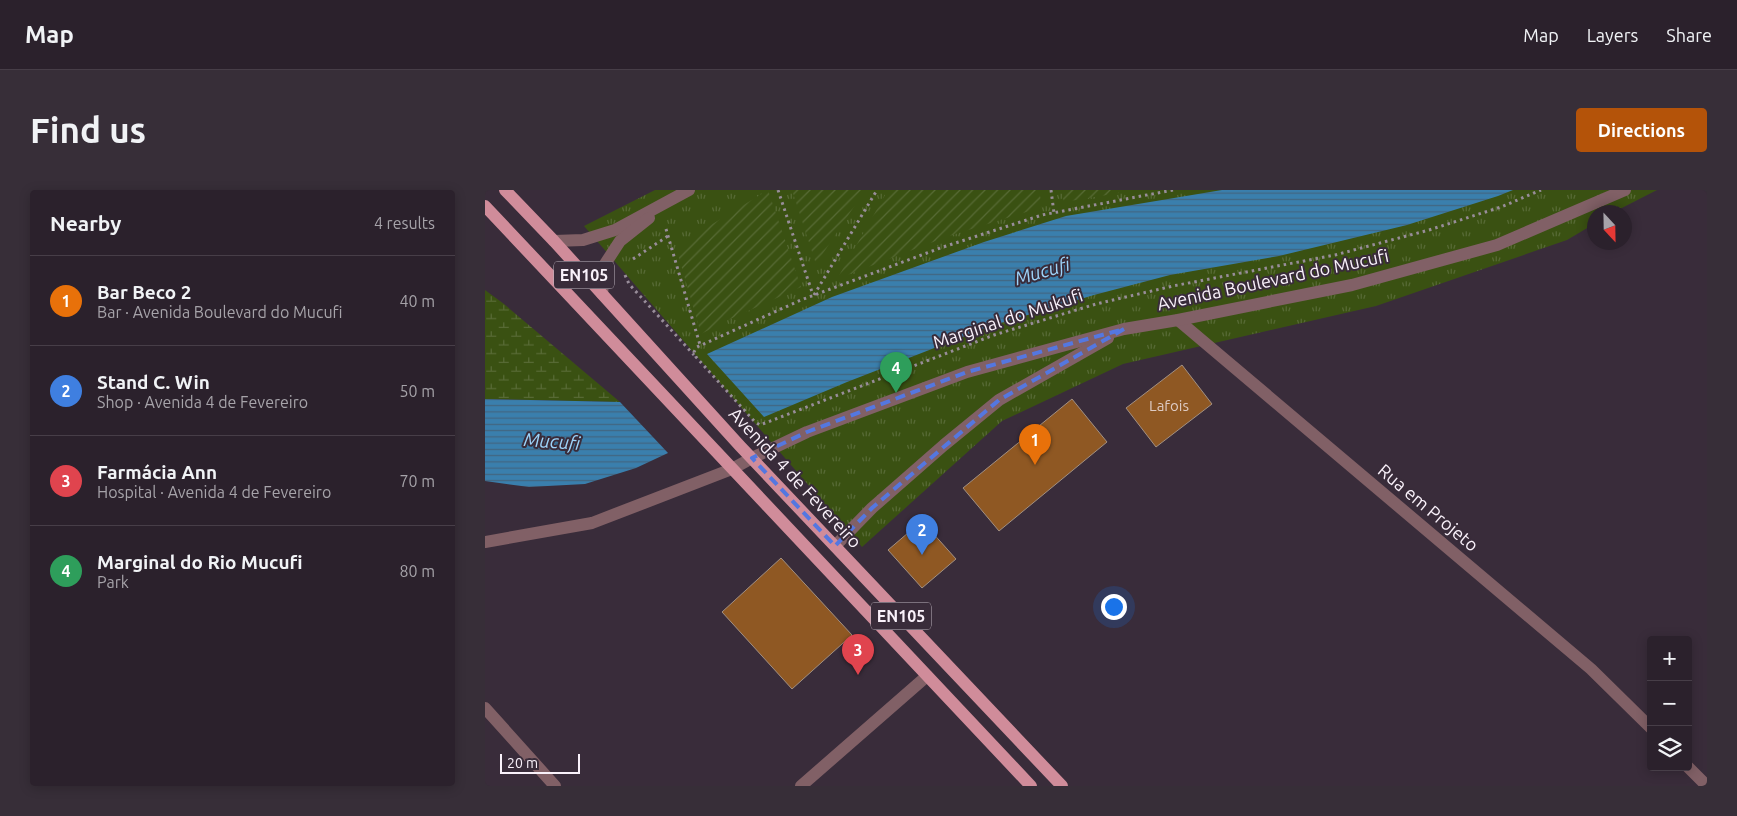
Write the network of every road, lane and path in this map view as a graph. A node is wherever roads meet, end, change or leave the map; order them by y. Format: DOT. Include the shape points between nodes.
graph roads {
  1 [pos="505,190"];
  2 [pos="689,190"];
  3 [pos="778,190"];
  4 [pos="877,190"];
  5 [pos="1051,190"];
  6 [pos="1173,190"];
  7 [pos="1541,190"];
  8 [pos="1625,190"];
  9 [pos="675,198"];
  10 [pos="485,206"];
  11 [pos="1054,213"];
  12 [pos="666,229"];
  13 [pos="668,236"];
  14 [pos="554,241"];
  15 [pos="630,261"];
  16 [pos="625,270"];
  17 [pos="602,294"];
  18 [pos="813,295"];
  19 [pos="1178,320"];
  20 [pos="1124,329"];
  21 [pos="700,345"];
  22 [pos="696,358"];
  23 [pos="752,458"];
  24 [pos="732,469"];
  25 [pos="485,542"];
  26 [pos="835,546"];
  27 [pos="927,676"];
  28 [pos="488,716"];
  29 [pos="1649,726"];
  30 [pos="1692,771"];
  31 [pos="555,786"];
  32 [pos="801,786"];
  33 [pos="1031,786"];
  34 [pos="1062,786"];
  35 [pos="1707,786"];
  1 -- 14 [label="main road, Avenida 4 de Fevereiro / EN105"];
  2 -- 9 [label="street"];
  3 -- 18 [label="path"];
  4 -- 18 [label="path"];
  5 -- 11 [label="path"];
  6 -- 11 [label="path"];
  7 -- 22 [label="path, Marginal do Mukufi" via="1501,207 1335,256 1096,304 994,335 760,425"];
  8 -- 19 [label="street, Avenida Boulevard do Mucufi" via="1497,244 1352,285"];
  9 -- 14 [label="street" via="615,230 583,240"];
  9 -- 17 [label="street" via="620,241 605,264"];
  10 -- 24 [label="main road, EN105"];
  11 -- 18 [label="path" via="943,247"];
  12 -- 13 [label="path"];
  13 -- 15 [label="path"];
  13 -- 21 [label="path"];
  14 -- 17 [label="main road, Avenida 4 de Fevereiro / EN105"];
  16 -- 22 [label="path" via="629,284"];
  17 -- 23 [label="main road, Avenida 4 de Fevereiro / EN105"];
  18 -- 21 [label="path"];
  19 -- 20 [label="street, Avenida Boulevard do Mucufi"];
  19 -- 29 [label="street, Rua em Projeto" via="1591,669"];
  20 -- 23 [label="street, Avenida Boulevard do Mucufi" via="967,372 807,432"];
  20 -- 26 [label="street, Avenida Boulevard do Mucufi" via="999,400 872,508"];
  21 -- 22 [label="path" via="693,352"];
  23 -- 24 [label="street, Avenida Boulevard do Mucufi"];
  23 -- 26 [label="main road, Avenida 4 de Fevereiro / EN105"];
  24 -- 25 [label="street, Avenida Boulevard do Mucufi" via="592,523"];
  24 -- 27 [label="main road, EN105"];
  26 -- 34 [label="main road, Avenida 4 de Fevereiro / EN105"];
  27 -- 32 [label="street"];
  27 -- 33 [label="main road, EN105"];
  28 -- 31 [label="street"];
  30 -- 35 [label="street"];
}
